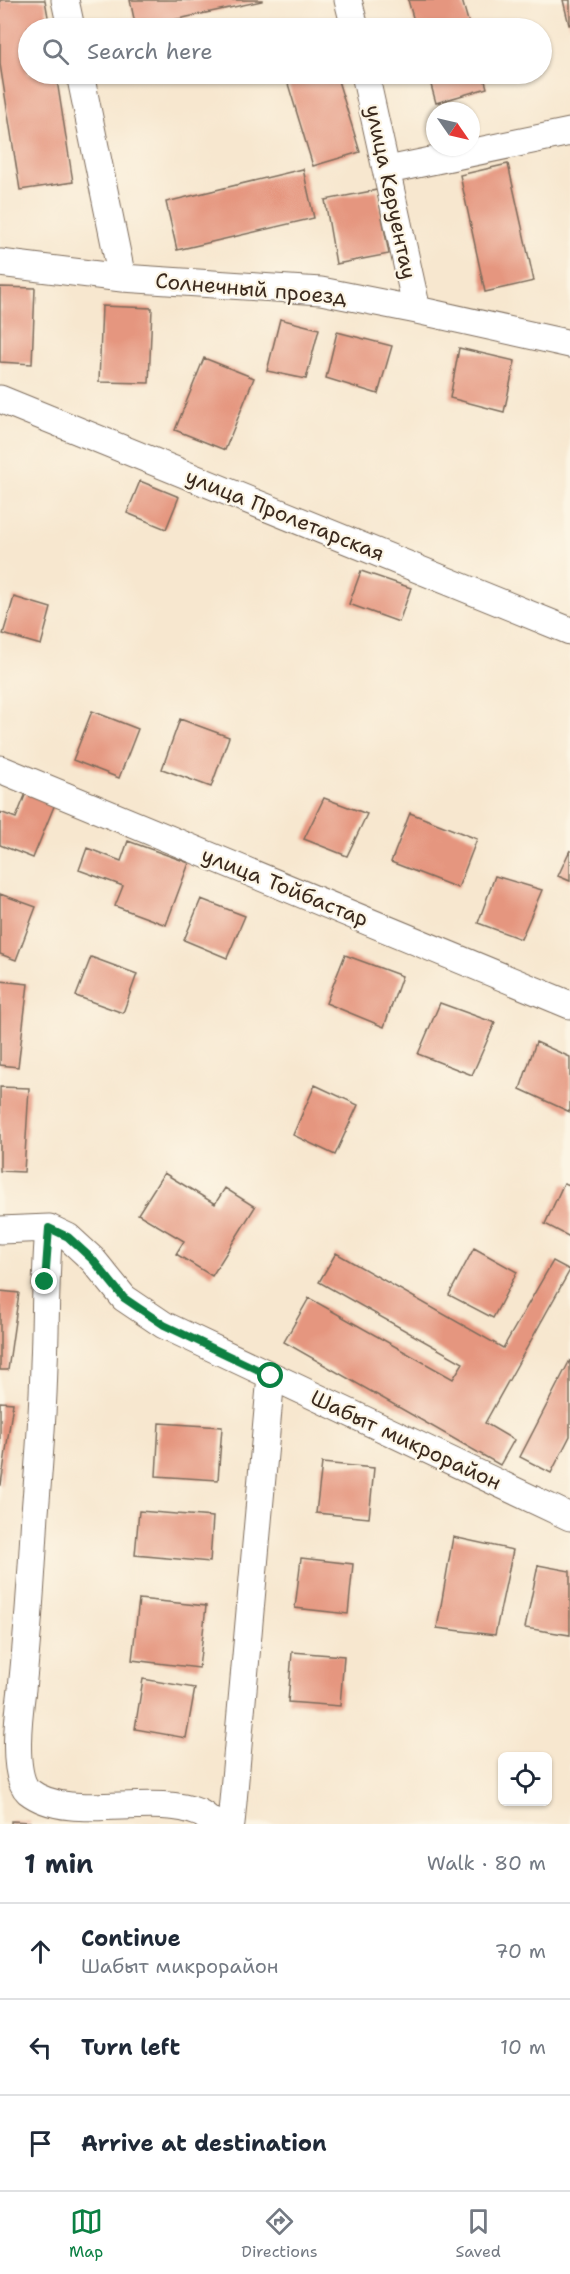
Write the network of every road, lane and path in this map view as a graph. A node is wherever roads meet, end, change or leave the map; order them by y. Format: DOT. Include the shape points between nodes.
graph roads {
  1 [pos="65,0"];
  2 [pos="348,0"];
  3 [pos="69,18"];
  4 [pos="352,18"];
  5 [pos="82,84"];
  6 [pos="367,84"];
  7 [pos="570,132"];
  8 [pos="387,170"];
  9 [pos="0,263"];
  10 [pos="122,278"];
  11 [pos="417,310"];
  12 [pos="570,344"];
  13 [pos="0,399"];
  14 [pos="570,632"];
  15 [pos="0,770"];
  16 [pos="570,1005"];
  17 [pos="49,1228"];
  18 [pos="0,1230"];
  19 [pos="271,1376"];
  20 [pos="570,1517"];
  21 [pos="214,1824"];
  22 [pos="231,1824"];
  1 -- 3 [label="street"];
  2 -- 4 [label="street"];
  5 -- 10 [label="street"];
  6 -- 8 [label="street, улица Керуентау"];
  7 -- 8 [label="street"];
  8 -- 11 [label="street, улица Керуентау"];
  9 -- 10 [label="street, Солнечный проезд"];
  10 -- 11 [label="street, Солнечный проезд" via="321,291"];
  11 -- 12 [label="street, Солнечный проезд"];
  13 -- 14 [label="street, улица Пролетарская"];
  15 -- 16 [label="street, улица Тойбастар"];
  17 -- 18 [label="street"];
  17 -- 19 [label="street, Шабыт микрорайон" via="68,1237 124,1298 164,1325"];
  17 -- 21 [label="street" via="42,1416 18,1768 26,1790 46,1803 94,1808 165,1806 201,1813"];
  19 -- 20 [label="street, Шабыт микрорайон"];
  19 -- 22 [label="street"];
}
